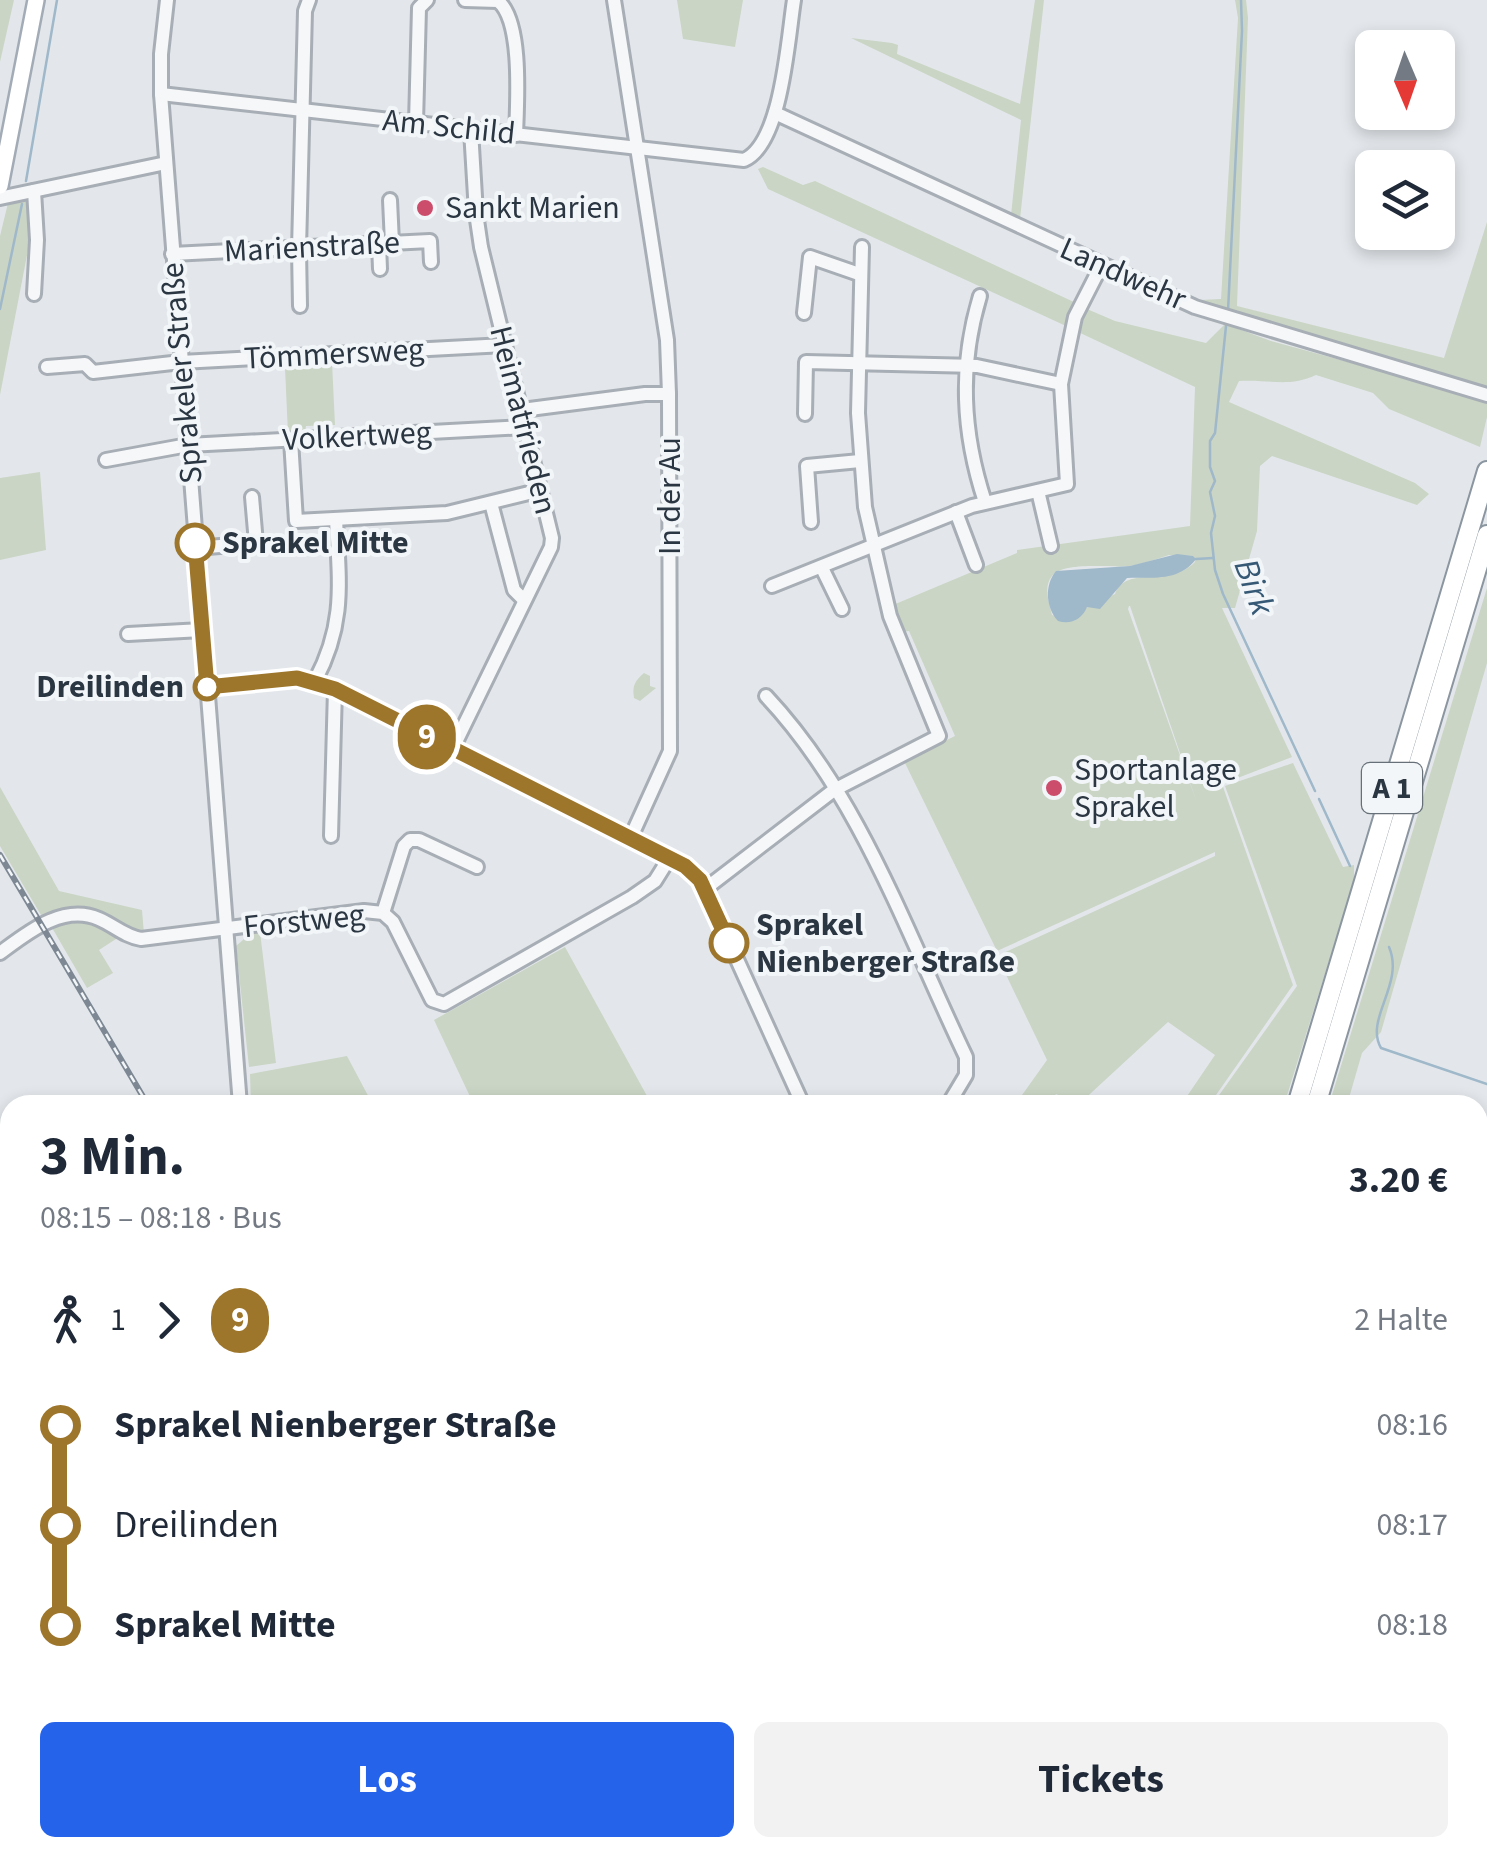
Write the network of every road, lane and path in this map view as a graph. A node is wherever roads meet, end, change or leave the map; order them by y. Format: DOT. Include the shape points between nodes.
graph roads {
  1 [pos="36,0"];
  2 [pos="167,0"];
  3 [pos="308,0"];
  4 [pos="427,0"];
  5 [pos="466,0"];
  6 [pos="614,0"];
  7 [pos="794,0"];
  8 [pos="161,94"];
  9 [pos="302,111"];
  10 [pos="775,114"];
  11 [pos="416,123"];
  12 [pos="471,130"];
  13 [pos="516,135"];
  14 [pos="636,149"];
  15 [pos="166,163"];
  16 [pos="0,186"];
  17 [pos="34,191"];
  18 [pos="0,198"];
  19 [pos="390,200"];
  20 [pos="386,244"];
  21 [pos="862,247"];
  22 [pos="299,250"];
  23 [pos="172,254"];
  24 [pos="431,262"];
  25 [pos="1101,266"];
  26 [pos="380,270"];
  27 [pos="859,274"];
  28 [pos="34,294"];
  29 [pos="980,296"];
  30 [pos="300,306"];
  31 [pos="804,313"];
  32 [pos="505,345"];
  33 [pos="181,362"];
  34 [pos="859,363"];
  35 [pos="965,366"];
  36 [pos="47,367"];
  37 [pos="1061,384"];
  38 [pos="669,394"];
  39 [pos="1486,395"];
  40 [pos="522,410"];
  41 [pos="805,414"];
  42 [pos="526,427"];
  43 [pos="291,440"];
  44 [pos="188,445"];
  45 [pos="106,460"];
  46 [pos="860,462"];
  47 [pos="1487,471"];
  48 [pos="541,490"];
  49 [pos="1038,491"];
  50 [pos="252,496"];
  51 [pos="985,502"];
  52 [pos="491,503"];
  53 [pos="956,512"];
  54 [pos="336,519"];
  55 [pos="811,522"];
  56 [pos="1487,535"];
  57 [pos="872,546"];
  58 [pos="1052,546"];
  59 [pos="196,548"];
  60 [pos="976,565"];
  61 [pos="822,568"];
  62 [pos="772,586"];
  63 [pos="524,599"];
  64 [pos="842,609"];
  65 [pos="202,630"];
  66 [pos="128,634"];
  67 [pos="316,681"];
  68 [pos="207,687"];
  69 [pos="335,689"];
  70 [pos="766,696"];
  71 [pos="452,750"];
  72 [pos="834,790"];
  73 [pos="331,836"];
  74 [pos="631,837"];
  75 [pos="670,857"];
  76 [pos="477,868"];
  77 [pos="704,889"];
  78 [pos="383,912"];
  79 [pos="226,930"];
  80 [pos="0,953"];
  81 [pos="239,1095"];
  82 [pos="798,1095"];
  83 [pos="954,1095"];
  84 [pos="1300,1095"];
  85 [pos="1319,1095"];
  1 -- 16 [label="main road"];
  2 -- 8 [label="street, Sprakeler Straße"];
  3 -- 9 [label="street"];
  4 -- 11 [label="street" via="419,8"];
  5 -- 13 [label="street" via="498,1 506,11 516,60"];
  6 -- 14 [label="street, In der Au"];
  7 -- 10 [label="street"];
  8 -- 9 [label="street, Am Schild"];
  8 -- 15 [label="street, Sprakeler Straße"];
  9 -- 11 [label="street, Am Schild"];
  9 -- 22 [label="street"];
  10 -- 14 [label="street, Am Schild" via="754,154 737,160"];
  10 -- 25 [label="street, Landwehr"];
  11 -- 12 [label="street, Am Schild"];
  12 -- 13 [label="street, Am Schild"];
  12 -- 32 [label="street, Heimatfrieden" via="476,213"];
  13 -- 14 [label="street, Am Schild"];
  14 -- 38 [label="street, In der Au"];
  15 -- 17 [label="street"];
  15 -- 23 [label="street, Sprakeler Straße"];
  17 -- 18 [label="street"];
  17 -- 28 [label="street"];
  19 -- 20 [label="street"];
  20 -- 22 [label="street, Marienstraße"];
  20 -- 24 [label="street, Marienstraße" via="430,240"];
  20 -- 26 [label="street"];
  21 -- 27 [label="street"];
  22 -- 23 [label="street, Marienstraße"];
  22 -- 30 [label="street"];
  23 -- 33 [label="street, Sprakeler Straße"];
  25 -- 37 [label="street" via="1076,317"];
  25 -- 39 [label="street, Landwehr" via="1195,307"];
  27 -- 31 [label="street" via="810,257"];
  27 -- 34 [label="street"];
  29 -- 35 [label="street"];
  32 -- 33 [label="street, Tömmersweg"];
  32 -- 40 [label="street, Heimatfrieden"];
  33 -- 36 [label="street, Tömmersweg" via="92,372 85,364"];
  33 -- 44 [label="street, Sprakeler Straße"];
  34 -- 35 [label="street"];
  34 -- 41 [label="street" via="806,362"];
  34 -- 46 [label="street"];
  35 -- 37 [label="street"];
  35 -- 51 [label="street" via="967,431"];
  37 -- 49 [label="street" via="1068,482"];
  38 -- 40 [label="street"];
  38 -- 74 [label="street, In der Au" via="670,750"];
  40 -- 42 [label="street, Heimatfrieden"];
  42 -- 43 [label="street, Volkertweg"];
  42 -- 48 [label="street, Heimatfrieden"];
  43 -- 44 [label="street, Volkertweg"];
  43 -- 54 [label="street" via="296,521"];
  44 -- 45 [label="street, Volkertweg"];
  44 -- 59 [label="street, Sprakeler Straße"];
  46 -- 55 [label="street" via="807,466"];
  46 -- 57 [label="street"];
  47 -- 84 [label="highway, A 1"];
  48 -- 52 [label="street"];
  48 -- 63 [label="street, Heimatfrieden" via="551,546"];
  49 -- 51 [label="street"];
  49 -- 58 [label="street"];
  50 -- 59 [label="street" via="256,543"];
  51 -- 53 [label="street"];
  52 -- 54 [label="street" via="447,513"];
  52 -- 63 [label="street" via="514,590"];
  53 -- 57 [label="street"];
  53 -- 60 [label="street"];
  54 -- 67 [label="street" via="340,589 334,640"];
  56 -- 85 [label="highway, A 1"];
  57 -- 61 [label="street"];
  57 -- 72 [label="street" via="890,616 939,731 936,741"];
  59 -- 65 [label="street, Sprakeler Straße"];
  61 -- 62 [label="street"];
  61 -- 64 [label="street"];
  63 -- 71 [label="street, Heimatfrieden"];
  65 -- 66 [label="street"];
  65 -- 68 [label="street, Sprakeler Straße"];
  67 -- 68 [label="street"];
  67 -- 69 [label="street"];
  68 -- 79 [label="street, Sprakeler Straße"];
  69 -- 71 [label="street"];
  69 -- 73 [label="street"];
  70 -- 72 [label="street" via="816,755"];
  71 -- 74 [label="street"];
  72 -- 77 [label="street"];
  72 -- 83 [label="street" via="967,1061"];
  74 -- 75 [label="street"];
  75 -- 77 [label="street" via="694,872"];
  75 -- 78 [label="street, Forstweg" via="655,881 632,896 444,1004 432,1000"];
  76 -- 78 [label="street, Forstweg" via="410,840"];
  77 -- 82 [label="street"];
  78 -- 79 [label="street, Forstweg"];
  79 -- 80 [label="street, Forstweg" via="141,939 76,913 46,923"];
  79 -- 81 [label="street, Sprakeler Straße"];
}
